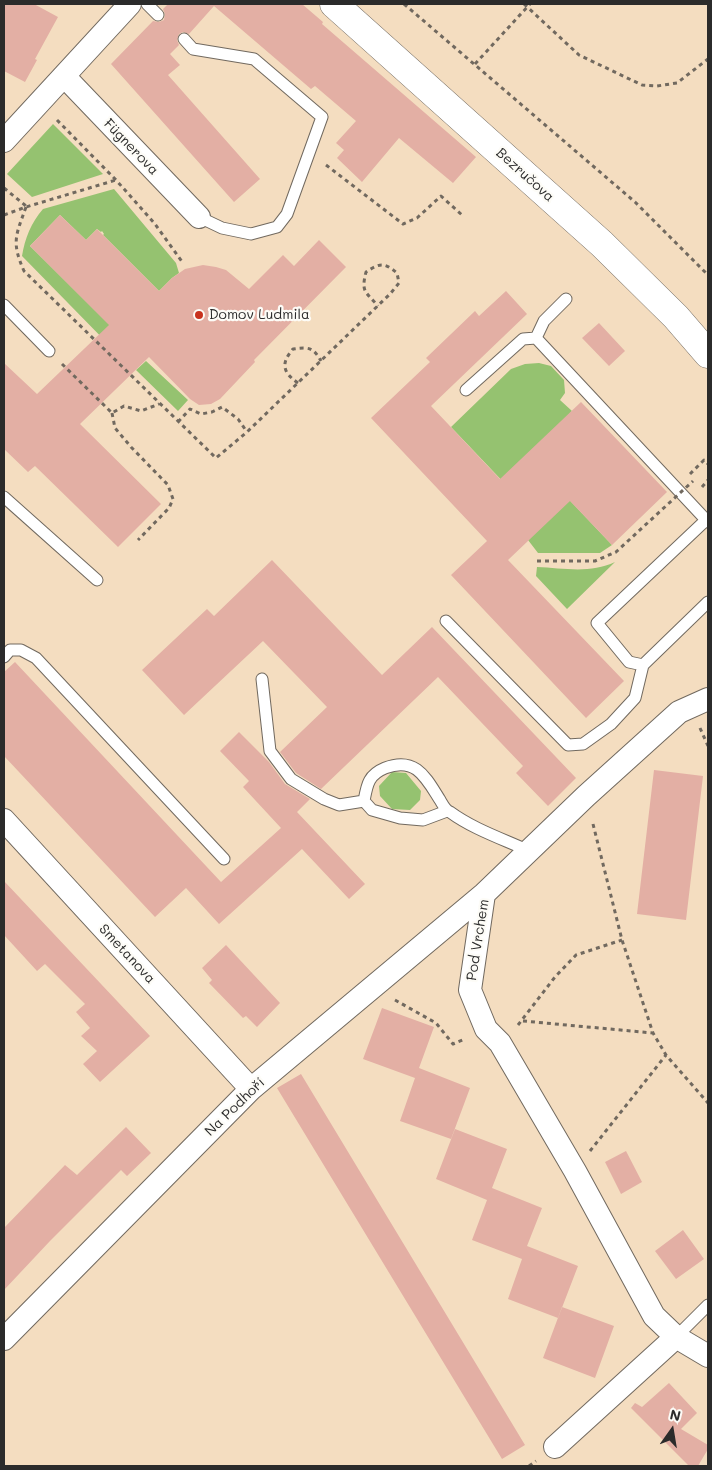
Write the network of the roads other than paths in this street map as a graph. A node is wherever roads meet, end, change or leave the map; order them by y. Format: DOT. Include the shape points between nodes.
graph roads {
  1 [pos="130,4"];
  2 [pos="147,4"];
  3 [pos="334,4"];
  4 [pos="158,15"];
  5 [pos="184,39"];
  6 [pos="64,76"];
  7 [pos="4,141"];
  8 [pos="199,217"];
  9 [pos="566,299"];
  10 [pos="5,308"];
  11 [pos="536,338"];
  12 [pos="50,351"];
  13 [pos="708,354"];
  14 [pos="466,390"];
  15 [pos="4,497"];
  16 [pos="707,521"];
  17 [pos="97,580"];
  18 [pos="708,602"];
  19 [pos="446,622"];
  20 [pos="4,657"];
  21 [pos="644,665"];
  22 [pos="262,679"];
  23 [pos="708,699"];
  24 [pos="364,801"];
  25 [pos="447,811"];
  26 [pos="4,820"];
  27 [pos="529,850"];
  28 [pos="224,859"];
  29 [pos="484,894"];
  30 [pos="251,1089"];
  31 [pos="708,1304"];
  32 [pos="676,1337"];
  33 [pos="4,1340"];
  34 [pos="708,1356"];
  35 [pos="555,1447"];
  1 -- 6 [label="street"];
  2 -- 4 [label="lane"];
  3 -- 13 [label="street, Bezručova" via="602,244 676,317"];
  5 -- 8 [label="lane" via="193,49 254,59 322,117 287,214 277,227 251,234 222,228"];
  6 -- 7 [label="street"];
  6 -- 8 [label="street, Fügnerova"];
  9 -- 11 [label="lane" via="544,321"];
  10 -- 12 [label="lane"];
  11 -- 14 [label="lane" via="522,339"];
  11 -- 16 [label="lane"];
  15 -- 17 [label="lane"];
  16 -- 21 [label="lane" via="596,623 629,662"];
  18 -- 21 [label="lane"];
  19 -- 21 [label="lane" via="568,745 583,744 611,724 635,698"];
  20 -- 28 [label="lane" via="10,650 21,650 36,658"];
  22 -- 24 [label="lane" via="270,750 291,779 338,805"];
  23 -- 27 [label="street, Pod Vrchem" via="679,712"];
  24 -- 25 [label="lane" via="372,810 400,818 423,820"];
  24 -- 25 [label="lane" via="368,781 381,770 396,764 416,767"];
  25 -- 27 [label="lane"];
  26 -- 30 [label="street, Smetanova"];
  27 -- 29 [label="street, Pod Vrchem"];
  29 -- 30 [label="street, Na Podhoří"];
  29 -- 32 [label="street, Pod Vrchem" via="470,990 486,1030 500,1043 575,1170 654,1316"];
  30 -- 33 [label="street, Na Podhoří"];
  31 -- 32 [label="lane"];
  32 -- 34 [label="street, Pod Vrchem"];
  32 -- 35 [label="street"];
}
